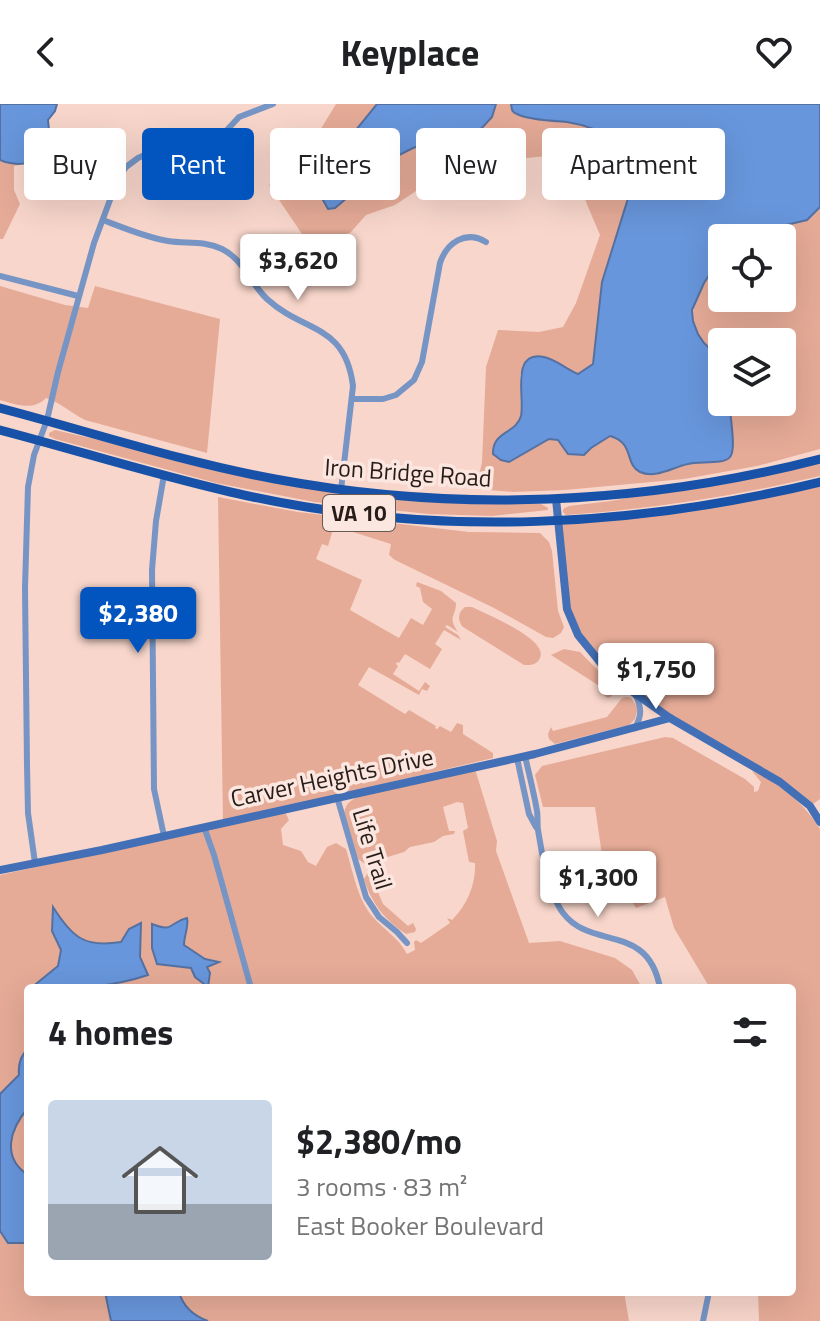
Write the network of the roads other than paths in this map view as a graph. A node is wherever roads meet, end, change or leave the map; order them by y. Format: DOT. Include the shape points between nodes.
graph roads {
  1 [pos="273,104"];
  2 [pos="103,220"];
  3 [pos="486,242"];
  4 [pos="0,276"];
  5 [pos="78,296"];
  6 [pos="352,399"];
  7 [pos="0,408"];
  8 [pos="47,420"];
  9 [pos="0,430"];
  10 [pos="39,440"];
  11 [pos="820,459"];
  12 [pos="164,475"];
  13 [pos="820,482"];
  14 [pos="341,490"];
  15 [pos="556,499"];
  16 [pos="557,521"];
  17 [pos="635,694"];
  18 [pos="670,718"];
  19 [pos="635,728"];
  20 [pos="521,757"];
  21 [pos="337,797"];
  22 [pos="819,800"];
  23 [pos="810,806"];
  24 [pos="820,822"];
  25 [pos="204,827"];
  26 [pos="164,836"];
  27 [pos="35,863"];
  28 [pos="0,870"];
  29 [pos="407,943"];
  30 [pos="250,984"];
  31 [pos="659,984"];
  32 [pos="708,1296"];
  33 [pos="703,1321"];
  1 -- 2 [label="street" via="239,117 203,149 156,150 138,158 117,181"];
  2 -- 5 [label="street"];
  2 -- 6 [label="street" via="153,238 208,243 230,253 274,305 321,330 339,347 351,370"];
  3 -- 6 [label="street" via="460,238 443,253 414,380 396,395"];
  4 -- 5 [label="street"];
  5 -- 8 [label="street"];
  6 -- 14 [label="street"];
  7 -- 8 [label="main road, Iron Bridge Road / VA 10"];
  8 -- 10 [label="street"];
  8 -- 14 [label="main road, Iron Bridge Road / VA 10" via="227,469"];
  9 -- 10 [label="main road, Iron Bridge Road / VA 10"];
  10 -- 12 [label="main road, Iron Bridge Road / VA 10"];
  10 -- 27 [label="street" via="28,487 26,528 28,801"];
  11 -- 15 [label="main road, Iron Bridge Road / VA 10" via="717,482"];
  12 -- 16 [label="main road, Iron Bridge Road / VA 10" via="353,513 438,521"];
  12 -- 26 [label="street" via="152,570 154,789"];
  13 -- 16 [label="main road, Iron Bridge Road / VA 10" via="682,510"];
  14 -- 15 [label="main road, Iron Bridge Road / VA 10" via="453,500"];
  15 -- 16 [label="street"];
  16 -- 17 [label="street" via="567,609 578,635 613,678"];
  17 -- 18 [label="street"];
  17 -- 19 [label="street" via="641,717"];
  18 -- 19 [label="street, Carver Heights Drive"];
  18 -- 23 [label="street" via="780,782"];
  19 -- 20 [label="street, Carver Heights Drive"];
  20 -- 21 [label="street, Carver Heights Drive"];
  20 -- 31 [label="street" via="561,911 590,933 636,947"];
  21 -- 25 [label="street, Carver Heights Drive"];
  21 -- 29 [label="street, Life Trail" via="366,897"];
  22 -- 23 [label="street"];
  23 -- 24 [label="street"];
  25 -- 26 [label="street, Carver Heights Drive"];
  25 -- 30 [label="street"];
  26 -- 27 [label="street, Carver Heights Drive"];
  27 -- 28 [label="street, Carver Heights Drive"];
  32 -- 33 [label="street"];
}
